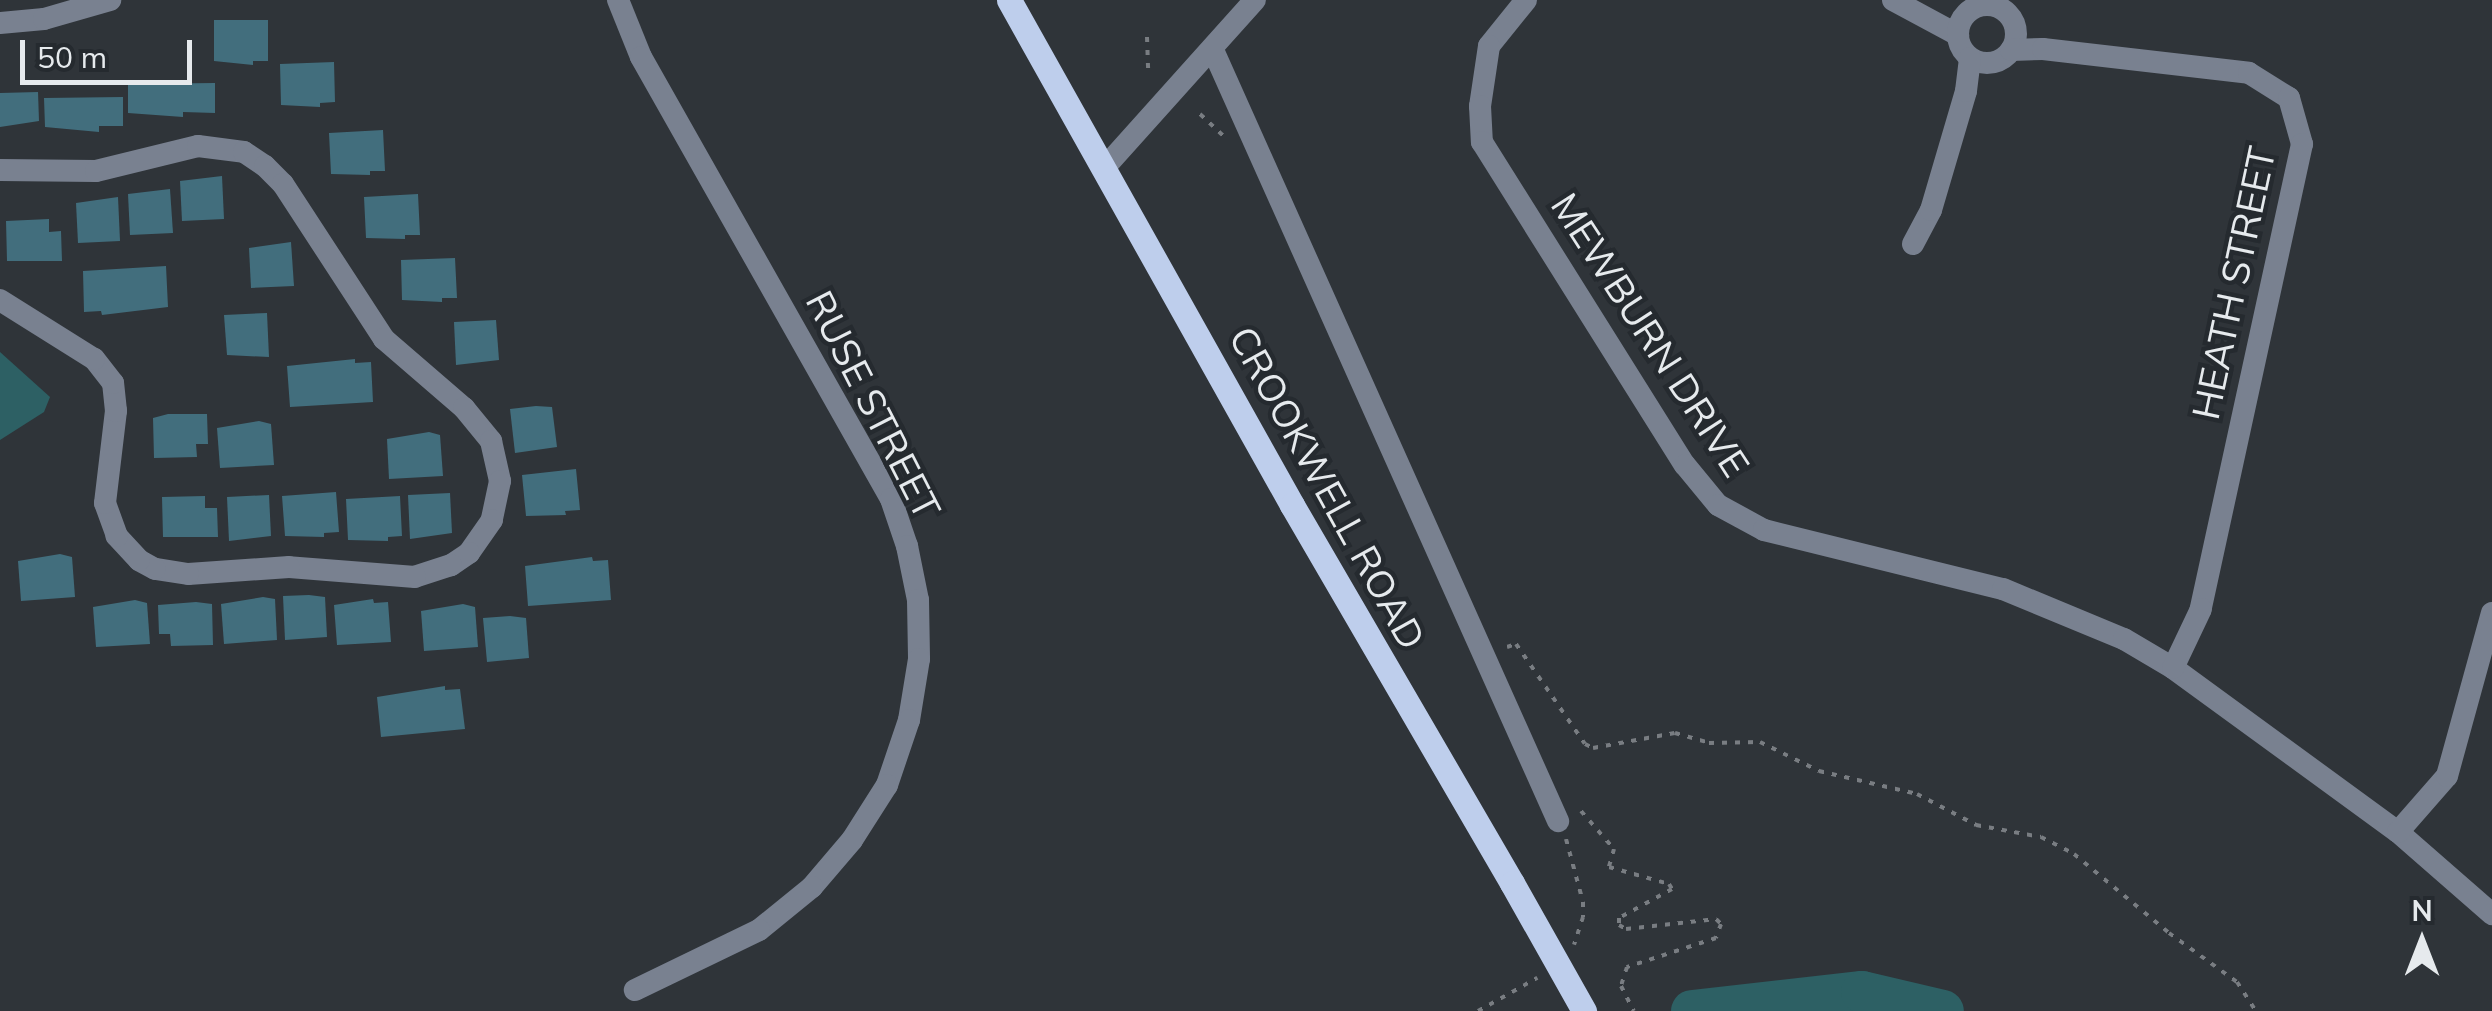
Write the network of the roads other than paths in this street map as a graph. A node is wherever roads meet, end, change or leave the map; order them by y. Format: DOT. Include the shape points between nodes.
graph roads {
  1 [pos="110,0"];
  2 [pos="618,0"];
  3 [pos="1009,0"];
  4 [pos="1254,0"];
  5 [pos="1526,0"];
  6 [pos="1893,0"];
  7 [pos="2001,17"];
  8 [pos="0,22"];
  9 [pos="1961,26"];
  10 [pos="1213,50"];
  11 [pos="1980,60"];
  12 [pos="1106,166"];
  13 [pos="0,170"];
  14 [pos="1913,244"];
  15 [pos="0,300"];
  16 [pos="2492,613"];
  17 [pos="2173,668"];
  18 [pos="1568,814"];
  19 [pos="2398,832"];
  20 [pos="2492,914"];
  21 [pos="635,990"];
  22 [pos="1584,1011"];
  1 -- 8 [label="street" via="44,19"];
  2 -- 21 [label="street, RUSE STREET" via="641,57 891,499 918,600 909,720 887,784 852,840 812,887 759,930"];
  3 -- 12 [label="main road, CROOKWELL ROAD"];
  4 -- 10 [label="street"];
  5 -- 17 [label="street, MEWBURN DRIVE" via="1489,46 1482,142 1685,465 1718,504 1764,530 2003,589 2124,638"];
  6 -- 9 [label="street"];
  7 -- 9 [label="street"];
  7 -- 11 [label="street"];
  7 -- 17 [label="street, HEATH STREET" via="2044,49 2249,73 2289,98 2302,144 2201,608"];
  9 -- 11 [label="street"];
  10 -- 12 [label="street"];
  10 -- 18 [label="street" via="1485,657"];
  11 -- 14 [label="street" via="1931,210"];
  12 -- 22 [label="main road, CROOKWELL ROAD, bridge"];
  13 -- 15 [label="street" via="96,171 198,146 234,149 265,166 384,339 464,408 490,441 500,480 492,520 452,565 415,577 289,567 188,574 155,569 126,548 105,503 116,397 106,372 80,348"];
  16 -- 19 [label="street" via="2447,776"];
  17 -- 19 [label="street, MEWBURN DRIVE"];
  19 -- 20 [label="street, MEWBURN DRIVE"];
}
